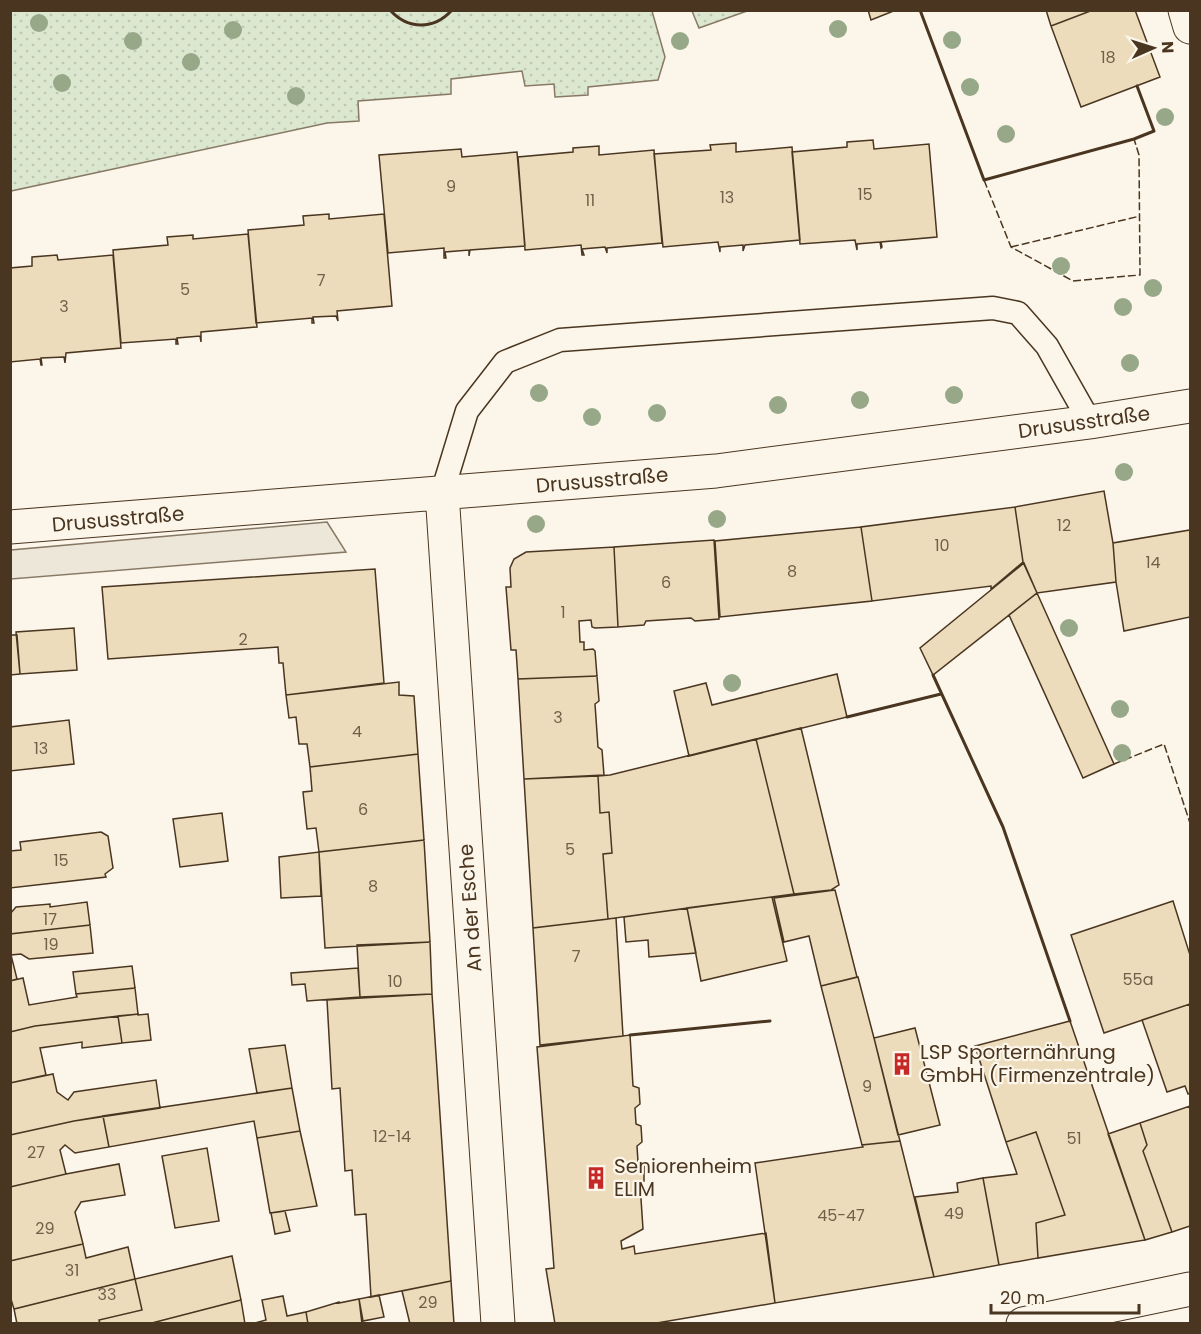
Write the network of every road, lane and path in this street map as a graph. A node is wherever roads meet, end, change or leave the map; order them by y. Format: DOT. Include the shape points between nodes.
graph roads {
  1 [pos="1185,10"];
  2 [pos="1191,27"];
  3 [pos="1191,406"];
  4 [pos="1089,422"];
  5 [pos="442,494"];
  6 [pos="10,527"];
  7 [pos="1191,1289"];
  8 [pos="498,1323"];
  9 [pos="1023,1323"];
  1 -- 2 [label="street"];
  3 -- 4 [label="street, Drususstraße"];
  4 -- 5 [label="street, Drususstraße" via="716,471"];
  4 -- 5 [label="lane" via="1047,346 1018,313 993,308 560,340 506,362 466,411"];
  5 -- 6 [label="street, Drususstraße"];
  5 -- 8 [label="street, An der Esche"];
  7 -- 9 [label="street"];
}
